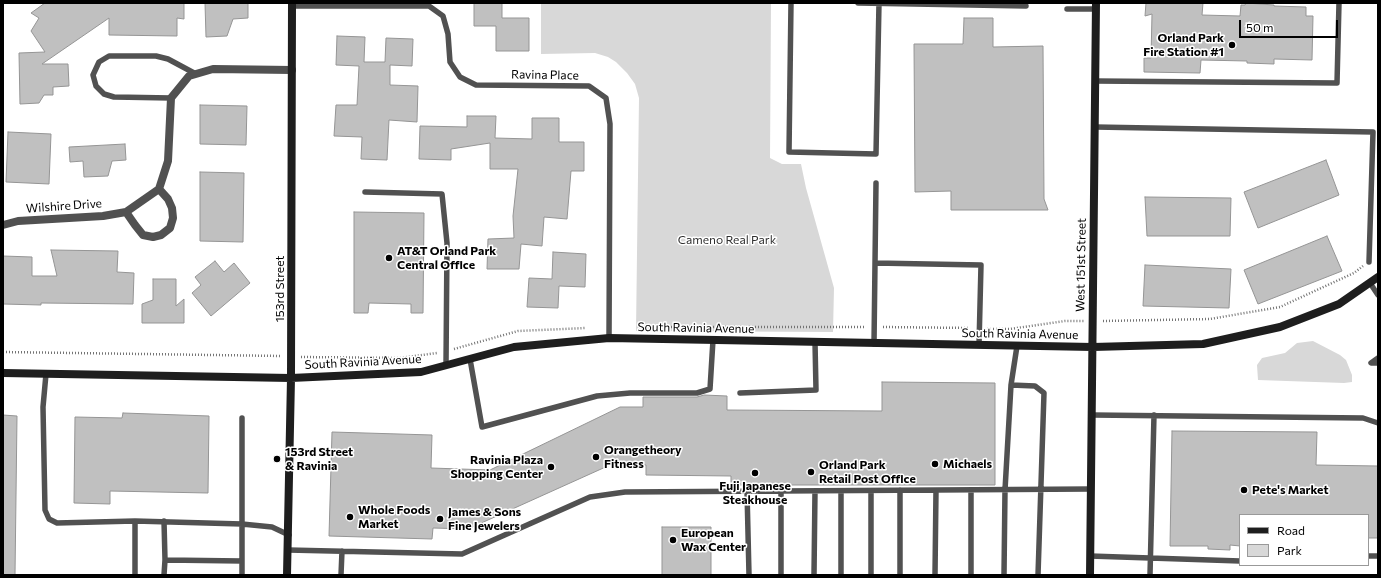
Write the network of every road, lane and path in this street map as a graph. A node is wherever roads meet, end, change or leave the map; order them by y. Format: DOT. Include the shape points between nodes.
graph roads {
  1 [pos="791,3"];
  2 [pos="858,3"];
  3 [pos="878,3"];
  4 [pos="1339,3"];
  5 [pos="292,4"];
  6 [pos="1026,6"];
  7 [pos="1096,6"];
  8 [pos="1067,8"];
  9 [pos="292,70"];
  10 [pos="196,74"];
  11 [pos="1096,81"];
  12 [pos="171,98"];
  13 [pos="1095,127"];
  14 [pos="876,183"];
  15 [pos="159,189"];
  16 [pos="365,192"];
  17 [pos="126,212"];
  18 [pos="3,225"];
  19 [pos="1369,262"];
  20 [pos="875,263"];
  21 [pos="1378,277"];
  22 [pos="1370,283"];
  23 [pos="1378,295"];
  24 [pos="1125,321"];
  25 [pos="609,338"];
  26 [pos="713,340"];
  27 [pos="815,342"];
  28 [pos="874,344"];
  29 [pos="979,345"];
  30 [pos="1017,346"];
  31 [pos="1093,347"];
  32 [pos="3,352"];
  33 [pos="271,356"];
  34 [pos="1378,358"];
  35 [pos="470,359"];
  36 [pos="1378,363"];
  37 [pos="446,366"];
  38 [pos="3,373"];
  39 [pos="46,374"];
  40 [pos="291,378"];
  41 [pos="1011,385"];
  42 [pos="740,393"];
  43 [pos="1092,415"];
  44 [pos="1154,416"];
  45 [pos="242,418"];
  46 [pos="1378,423"];
  47 [pos="1040,489"];
  48 [pos="1091,489"];
  49 [pos="900,490"];
  50 [pos="936,490"];
  51 [pos="971,490"];
  52 [pos="1005,490"];
  53 [pos="747,491"];
  54 [pos="781,491"];
  55 [pos="815,491"];
  56 [pos="842,491"];
  57 [pos="871,491"];
  58 [pos="135,521"];
  59 [pos="164,522"];
  60 [pos="242,524"];
  61 [pos="289,535"];
  62 [pos="288,550"];
  63 [pos="342,551"];
  64 [pos="1090,556"];
  65 [pos="1150,558"];
  66 [pos="165,560"];
  67 [pos="242,561"];
  68 [pos="1239,561"];
  69 [pos="135,575"];
  70 [pos="164,575"];
  71 [pos="242,575"];
  72 [pos="288,575"];
  73 [pos="341,575"];
  74 [pos="749,575"];
  75 [pos="781,575"];
  76 [pos="814,575"];
  77 [pos="841,575"];
  78 [pos="871,575"];
  79 [pos="900,575"];
  80 [pos="935,575"];
  81 [pos="971,575"];
  82 [pos="1004,575"];
  83 [pos="1038,575"];
  84 [pos="1090,575"];
  85 [pos="1150,575"];
  1 -- 3 [label="lane" via="788,152 876,154"];
  2 -- 3 [label="lane"];
  3 -- 6 [label="lane"];
  4 -- 11 [label="lane" via="1337,83"];
  5 -- 9 [label="street, 153rd Street"];
  5 -- 25 [label="lane, Ravina Place" via="429,6 443,16 448,34 450,62 460,77 476,85 589,86 606,98 610,124"];
  7 -- 8 [label="lane"];
  7 -- 11 [label="street, West 151st Street"];
  9 -- 10 [label="street" via="213,69"];
  9 -- 40 [label="street, 153rd Street"];
  10 -- 12 [label="street" via="189,76"];
  10 -- 12 [label="lane" via="168,59 156,56 109,56 99,62 93,75 96,86 104,94 114,97"];
  11 -- 13 [label="street, West 151st Street"];
  12 -- 15 [label="street" via="168,160"];
  13 -- 19 [label="lane" via="1373,132"];
  13 -- 31 [label="street, West 151st Street"];
  14 -- 20 [label="lane"];
  15 -- 17 [label="street, Wilshire Drive"];
  15 -- 17 [label="street" via="168,199 173,218 170,228 162,235 153,237 143,234"];
  16 -- 37 [label="lane" via="442,194 447,243"];
  17 -- 18 [label="street, Wilshire Drive" via="103,216 18,221"];
  19 -- 24 [label="path" via="1354,273 1280,307 1210,319"];
  20 -- 28 [label="lane"];
  20 -- 29 [label="lane" via="981,265"];
  21 -- 22 [label="street, South Ravinia Avenue"];
  22 -- 23 [label="lane"];
  22 -- 31 [label="street, South Ravinia Avenue" via="1339,304 1280,327 1204,344"];
  25 -- 26 [label="street, South Ravinia Avenue"];
  25 -- 35 [label="street, South Ravinia Avenue" via="514,346"];
  26 -- 27 [label="street, South Ravinia Avenue"];
  26 -- 35 [label="lane" via="710,389 697,393 630,393 597,396 482,427"];
  27 -- 28 [label="street, South Ravinia Avenue"];
  27 -- 42 [label="lane" via="816,390"];
  28 -- 29 [label="street, South Ravinia Avenue"];
  29 -- 30 [label="street, South Ravinia Avenue"];
  30 -- 31 [label="street, South Ravinia Avenue"];
  30 -- 41 [label="lane"];
  31 -- 43 [label="street, West 151st Street"];
  32 -- 33 [label="path"];
  34 -- 36 [label="lane" via="1371,363"];
  35 -- 37 [label="street, South Ravinia Avenue"];
  37 -- 40 [label="street, South Ravinia Avenue" via="422,372"];
  38 -- 39 [label="street, South Ravinia Avenue"];
  39 -- 40 [label="street, South Ravinia Avenue"];
  39 -- 58 [label="lane" via="43,415 45,510 49,519 57,523"];
  40 -- 61 [label="street, 153rd Street"];
  41 -- 47 [label="lane" via="1036,386 1044,393"];
  41 -- 52 [label="lane"];
  43 -- 44 [label="lane"];
  43 -- 48 [label="street, West 151st Street"];
  44 -- 46 [label="lane" via="1363,418"];
  44 -- 65 [label="lane"];
  45 -- 60 [label="lane"];
  47 -- 48 [label="lane"];
  47 -- 52 [label="lane"];
  47 -- 83 [label="lane"];
  48 -- 64 [label="street, West 151st Street"];
  49 -- 50 [label="lane"];
  49 -- 57 [label="lane"];
  49 -- 79 [label="lane"];
  50 -- 51 [label="lane"];
  50 -- 80 [label="lane"];
  51 -- 52 [label="lane"];
  51 -- 81 [label="lane"];
  52 -- 82 [label="lane"];
  53 -- 54 [label="lane"];
  53 -- 63 [label="lane" via="625,492 590,497 462,554"];
  53 -- 74 [label="lane"];
  54 -- 55 [label="lane"];
  54 -- 75 [label="lane"];
  55 -- 56 [label="lane"];
  55 -- 76 [label="lane"];
  56 -- 57 [label="lane"];
  56 -- 77 [label="lane"];
  57 -- 78 [label="lane"];
  58 -- 59 [label="lane"];
  58 -- 69 [label="lane"];
  59 -- 60 [label="lane"];
  59 -- 66 [label="lane"];
  60 -- 61 [label="lane" via="272,527"];
  60 -- 67 [label="lane"];
  61 -- 62 [label="street, 153rd Street"];
  62 -- 63 [label="lane"];
  62 -- 72 [label="street, 153rd Street"];
  63 -- 73 [label="lane"];
  64 -- 65 [label="lane"];
  64 -- 84 [label="street, West 151st Street"];
  65 -- 68 [label="lane"];
  65 -- 85 [label="lane"];
  66 -- 67 [label="lane"];
  66 -- 70 [label="lane"];
  67 -- 71 [label="lane"];
}
